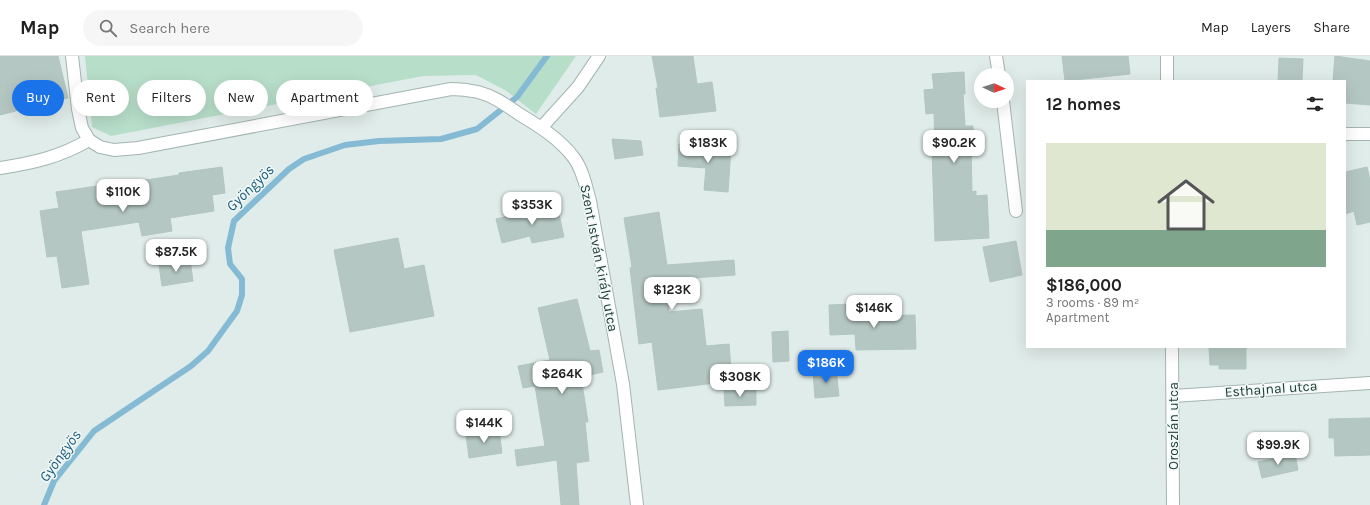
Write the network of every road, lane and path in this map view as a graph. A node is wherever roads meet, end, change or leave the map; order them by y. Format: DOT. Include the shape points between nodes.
graph roads {
  1 [pos="72,56"];
  2 [pos="599,56"];
  3 [pos="996,56"];
  4 [pos="1167,56"];
  5 [pos="998,68"];
  6 [pos="1168,80"];
  7 [pos="1004,108"];
  8 [pos="541,128"];
  9 [pos="1346,134"];
  10 [pos="1370,134"];
  11 [pos="89,140"];
  12 [pos="0,168"];
  13 [pos="1016,211"];
  14 [pos="1172,348"];
  15 [pos="1370,383"];
  16 [pos="1173,396"];
  17 [pos="637,505"];
  18 [pos="1173,505"];
  1 -- 11 [label="street" via="78,109 82,128"];
  2 -- 8 [label="street" via="578,87"];
  3 -- 5 [label="street"];
  4 -- 6 [label="street"];
  7 -- 13 [label="street"];
  8 -- 11 [label="street, Szent István király utca" via="496,99 479,92 451,89 138,148 114,150 100,147"];
  8 -- 17 [label="street, Szent István király utca" via="561,143 575,159 590,201 623,384"];
  9 -- 10 [label="street"];
  11 -- 12 [label="street" via="55,156"];
  14 -- 16 [label="street, Oroszlán utca"];
  15 -- 16 [label="street, Esthajnal utca"];
  16 -- 18 [label="street, Oroszlán utca"];
}
